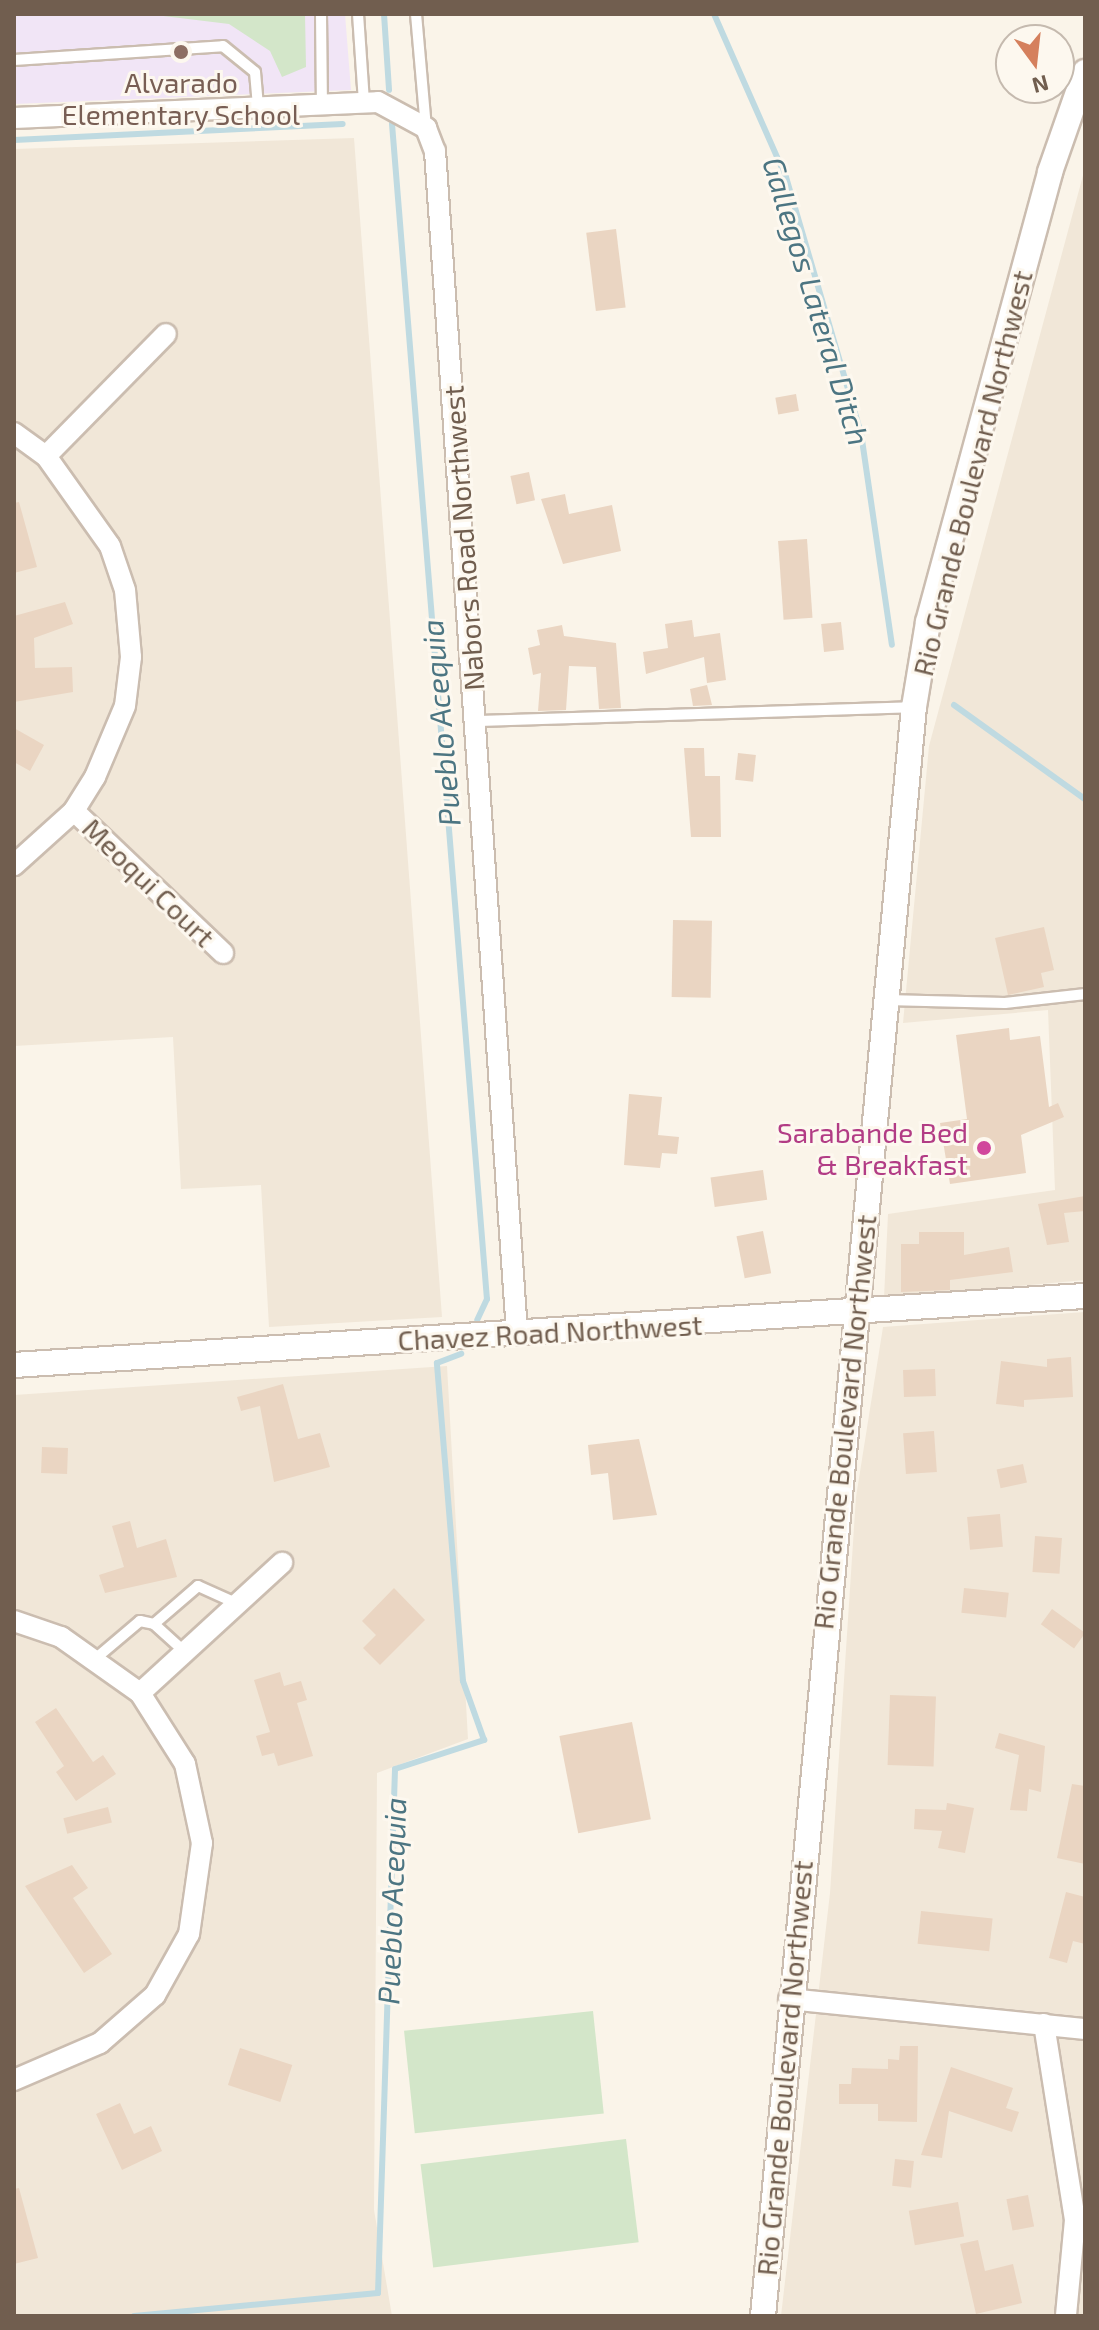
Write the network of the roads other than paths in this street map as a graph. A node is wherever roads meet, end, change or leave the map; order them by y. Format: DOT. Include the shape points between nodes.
graph roads {
  1 [pos="321,14"];
  2 [pos="358,14"];
  3 [pos="416,14"];
  4 [pos="14,60"];
  5 [pos="1085,72"];
  6 [pos="364,103"];
  7 [pos="322,105"];
  8 [pos="258,108"];
  9 [pos="14,118"];
  10 [pos="426,128"];
  11 [pos="166,334"];
  12 [pos="14,433"];
  13 [pos="46,456"];
  14 [pos="914,707"];
  15 [pos="476,721"];
  16 [pos="74,811"];
  17 [pos="14,865"];
  18 [pos="223,953"];
  19 [pos="1085,994"];
  20 [pos="884,1000"];
  21 [pos="1085,1296"];
  22 [pos="855,1315"];
  23 [pos="517,1334"];
  24 [pos="14,1365"];
  25 [pos="282,1563"];
  26 [pos="241,1605"];
  27 [pos="14,1621"];
  28 [pos="154,1624"];
  29 [pos="186,1653"];
  30 [pos="95,1659"];
  31 [pos="140,1693"];
  32 [pos="789,1999"];
  33 [pos="1044,2024"];
  34 [pos="1085,2029"];
  35 [pos="14,2080"];
  36 [pos="763,2316"];
  37 [pos="1066,2316"];
  1 -- 7 [label="lane"];
  2 -- 6 [label="lane"];
  3 -- 10 [label="lane"];
  4 -- 8 [label="lane" via="223,46 255,72"];
  5 -- 14 [label="street, Rio Grande Boulevard Northwest" via="1050,172 932,607"];
  6 -- 7 [label="street"];
  6 -- 10 [label="street" via="407,114"];
  7 -- 8 [label="street"];
  8 -- 9 [label="street"];
  10 -- 15 [label="street, Nabors Road Northwest" via="435,151"];
  11 -- 13 [label="street"];
  12 -- 13 [label="street"];
  13 -- 16 [label="street" via="110,546 131,627 125,706"];
  14 -- 15 [label="lane"];
  14 -- 20 [label="street, Rio Grande Boulevard Northwest"];
  15 -- 23 [label="street, Nabors Road Northwest"];
  16 -- 17 [label="street"];
  16 -- 18 [label="street, Meoqui Court"];
  19 -- 20 [label="lane" via="1005,1003"];
  20 -- 22 [label="street, Rio Grande Boulevard Northwest"];
  21 -- 22 [label="street, Chavez Road Northwest"];
  22 -- 23 [label="street, Chavez Road Northwest"];
  22 -- 32 [label="street, Rio Grande Boulevard Northwest"];
  23 -- 24 [label="street, Chavez Road Northwest"];
  25 -- 26 [label="street"];
  26 -- 28 [label="lane" via="198,1586"];
  26 -- 29 [label="street"];
  27 -- 30 [label="street" via="61,1637"];
  28 -- 29 [label="lane"];
  28 -- 30 [label="lane" via="130,1624"];
  29 -- 31 [label="street"];
  30 -- 31 [label="street"];
  31 -- 35 [label="street" via="185,1764 200,1806 199,1887 189,1934 177,1966 128,2023 62,2065"];
  32 -- 33 [label="street"];
  32 -- 36 [label="street, Rio Grande Boulevard Northwest"];
  33 -- 34 [label="street"];
  33 -- 37 [label="street" via="1075,2220"];
}
